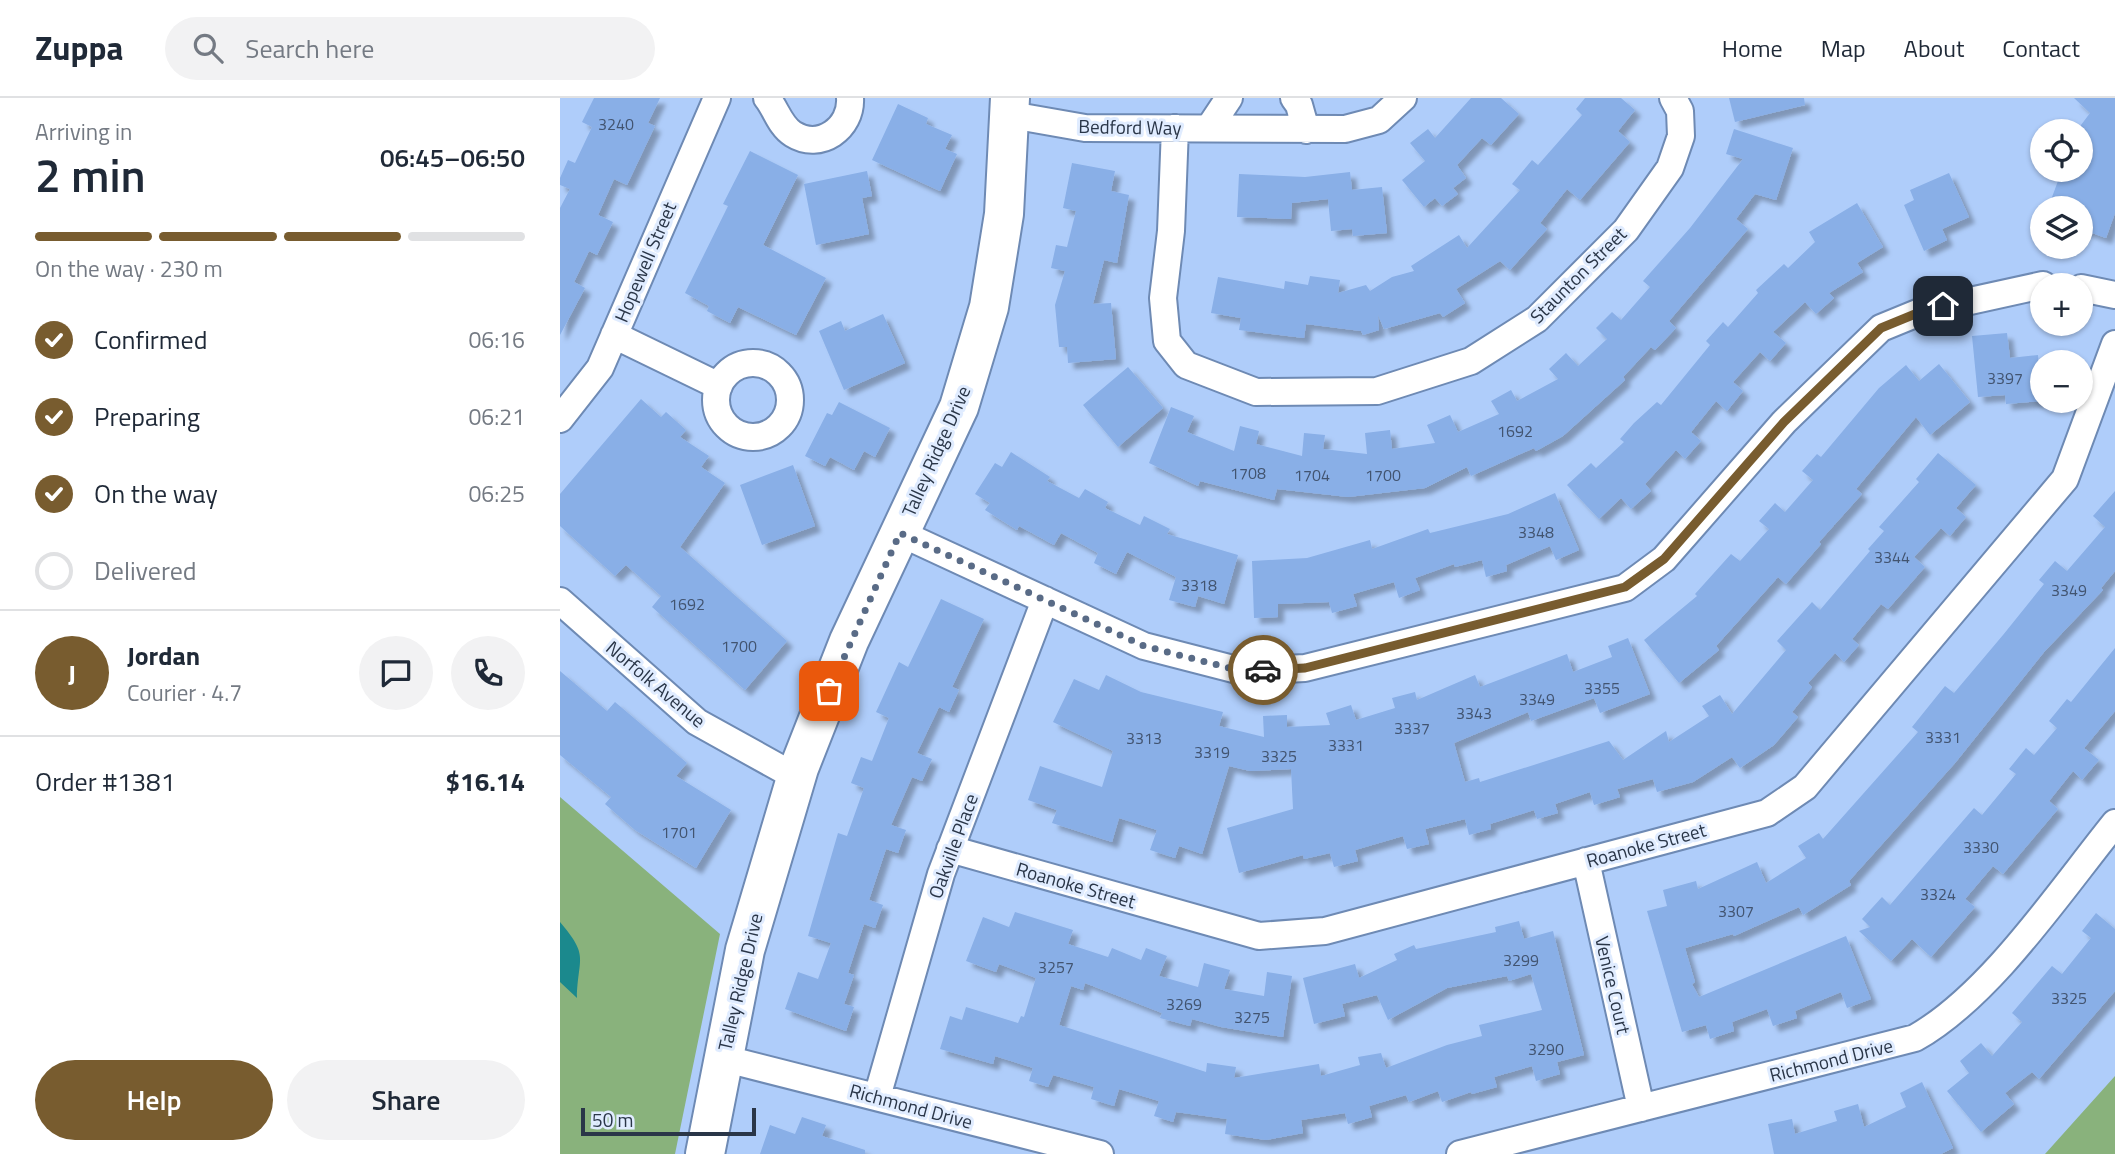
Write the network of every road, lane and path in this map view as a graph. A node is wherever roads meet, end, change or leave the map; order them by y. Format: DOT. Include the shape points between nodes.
graph roads {
  1 [pos="717,98"];
  2 [pos="766,98"];
  3 [pos="850,98"];
  4 [pos="1228,98"];
  5 [pos="1294,98"];
  6 [pos="1403,98"];
  7 [pos="1673,98"];
  8 [pos="1010,106"];
  9 [pos="1175,128"];
  10 [pos="1209,128"];
  11 [pos="1306,130"];
  12 [pos="2030,288"];
  13 [pos="2093,290"];
  14 [pos="2115,295"];
  15 [pos="614,335"];
  16 [pos="2115,344"];
  17 [pos="719,386"];
  18 [pos="560,419"];
  19 [pos="900,533"];
  20 [pos="1045,600"];
  21 [pos="560,601"];
  22 [pos="796,777"];
  23 [pos="2115,823"];
  24 [pos="950,849"];
  25 [pos="1586,861"];
  26 [pos="722,1058"];
  27 [pos="877,1097"];
  28 [pos="1641,1108"];
  29 [pos="705,1154"];
  30 [pos="1100,1154"];
  31 [pos="1460,1154"];
  1 -- 15 [label="street, Hopewell Street"];
  2 -- 3 [label="street" via="791,134 807,140 823,139 838,131 848,117"];
  4 -- 10 [label="street, Bedford Way"];
  5 -- 11 [label="street"];
  6 -- 11 [label="street, Bedford Way" via="1379,120 1345,129"];
  7 -- 9 [label="street, Staunton Street" via="1680,111 1681,136 1670,168 1626,230 1537,319 1471,361 1377,391 1255,392 1186,365 1167,341 1163,298"];
  8 -- 9 [label="street, Bedford Way" via="1085,128"];
  8 -- 19 [label="street, Talley Ridge Drive" via="1004,215 989,307 959,407"];
  9 -- 10 [label="street, Bedford Way"];
  10 -- 11 [label="street, Bedford Way"];
  12 -- 20 [label="street" via="1920,312 1881,328 1784,422 1664,559 1625,587 1305,668 1241,671 1144,646"];
  13 -- 14 [label="street"];
  15 -- 17 [label="street"];
  15 -- 18 [label="street, Hopewell Street" via="600,368"];
  16 -- 25 [label="street, Roanoke Street" via="2066,479 1805,787 1767,813"];
  19 -- 20 [label="street"];
  19 -- 22 [label="street, Talley Ridge Drive" via="849,640"];
  20 -- 24 [label="street, Oakville Place"];
  21 -- 22 [label="street, Norfolk Avenue" via="697,722"];
  22 -- 26 [label="street, Talley Ridge Drive" via="745,950"];
  23 -- 28 [label="street, Richmond Drive" via="1991,975 1941,1024 1915,1038"];
  24 -- 25 [label="street, Roanoke Street" via="1259,936 1325,931"];
  24 -- 27 [label="street, Oakville Place"];
  25 -- 28 [label="street, Venice Court"];
  26 -- 27 [label="street, Richmond Drive"];
  26 -- 29 [label="street, Talley Ridge Drive"];
  27 -- 30 [label="street, Richmond Drive"];
  28 -- 31 [label="street, Richmond Drive"];
}
